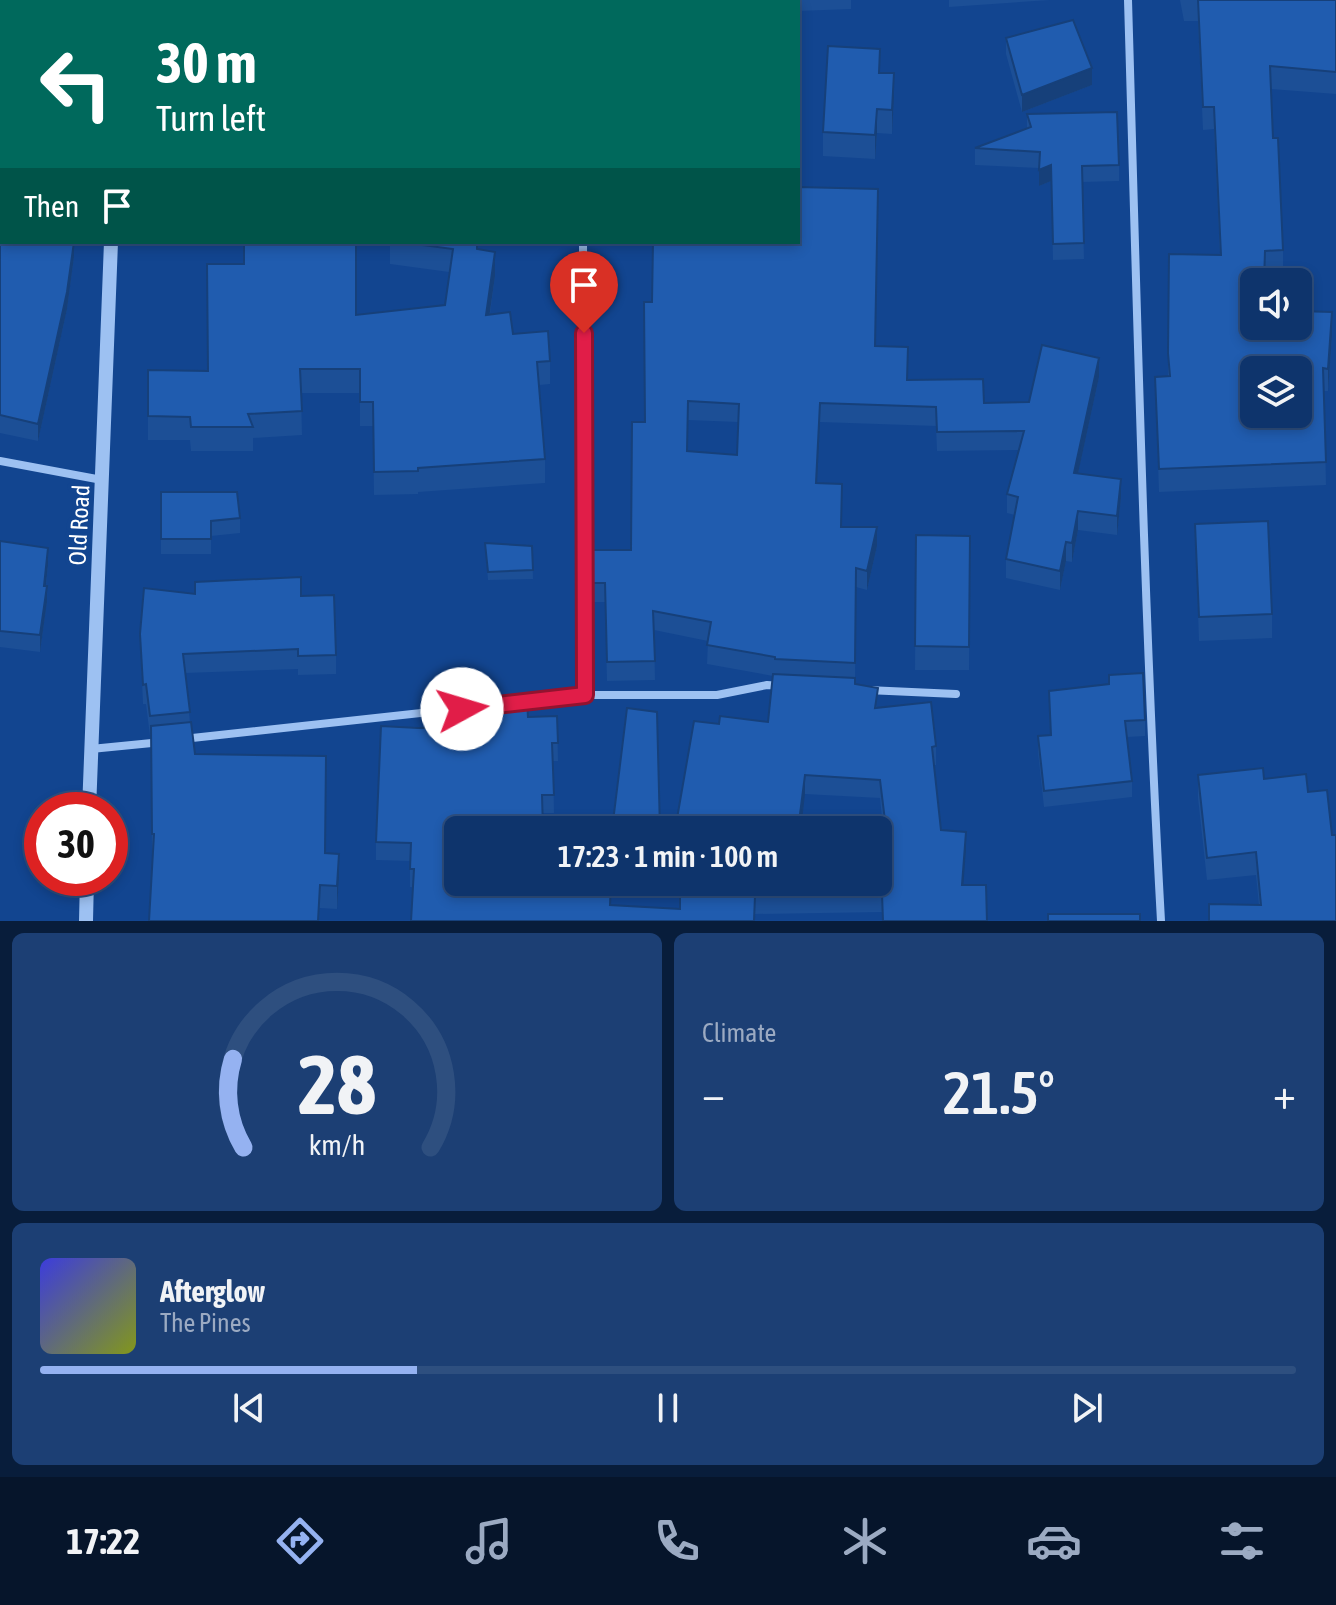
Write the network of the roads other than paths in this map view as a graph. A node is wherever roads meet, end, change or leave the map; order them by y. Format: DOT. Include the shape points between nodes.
graph roads {
  1 [pos="1128,0"];
  2 [pos="111,244"];
  3 [pos="583,244"];
  4 [pos="0,461"];
  5 [pos="103,480"];
  6 [pos="798,686"];
  7 [pos="861,689"];
  8 [pos="956,694"];
  9 [pos="585,695"];
  10 [pos="91,749"];
  11 [pos="90,792"];
  12 [pos="87,896"];
  13 [pos="86,921"];
  14 [pos="1161,921"];
  1 -- 14 [label="street"];
  2 -- 5 [label="street, Old Road"];
  3 -- 9 [label="street"];
  4 -- 5 [label="street"];
  5 -- 10 [label="street, Old Road"];
  6 -- 9 [label="street" via="767,685 717,695"];
  7 -- 8 [label="street"];
  9 -- 10 [label="street"];
  10 -- 11 [label="street, Old Road"];
  12 -- 13 [label="street"];
}
